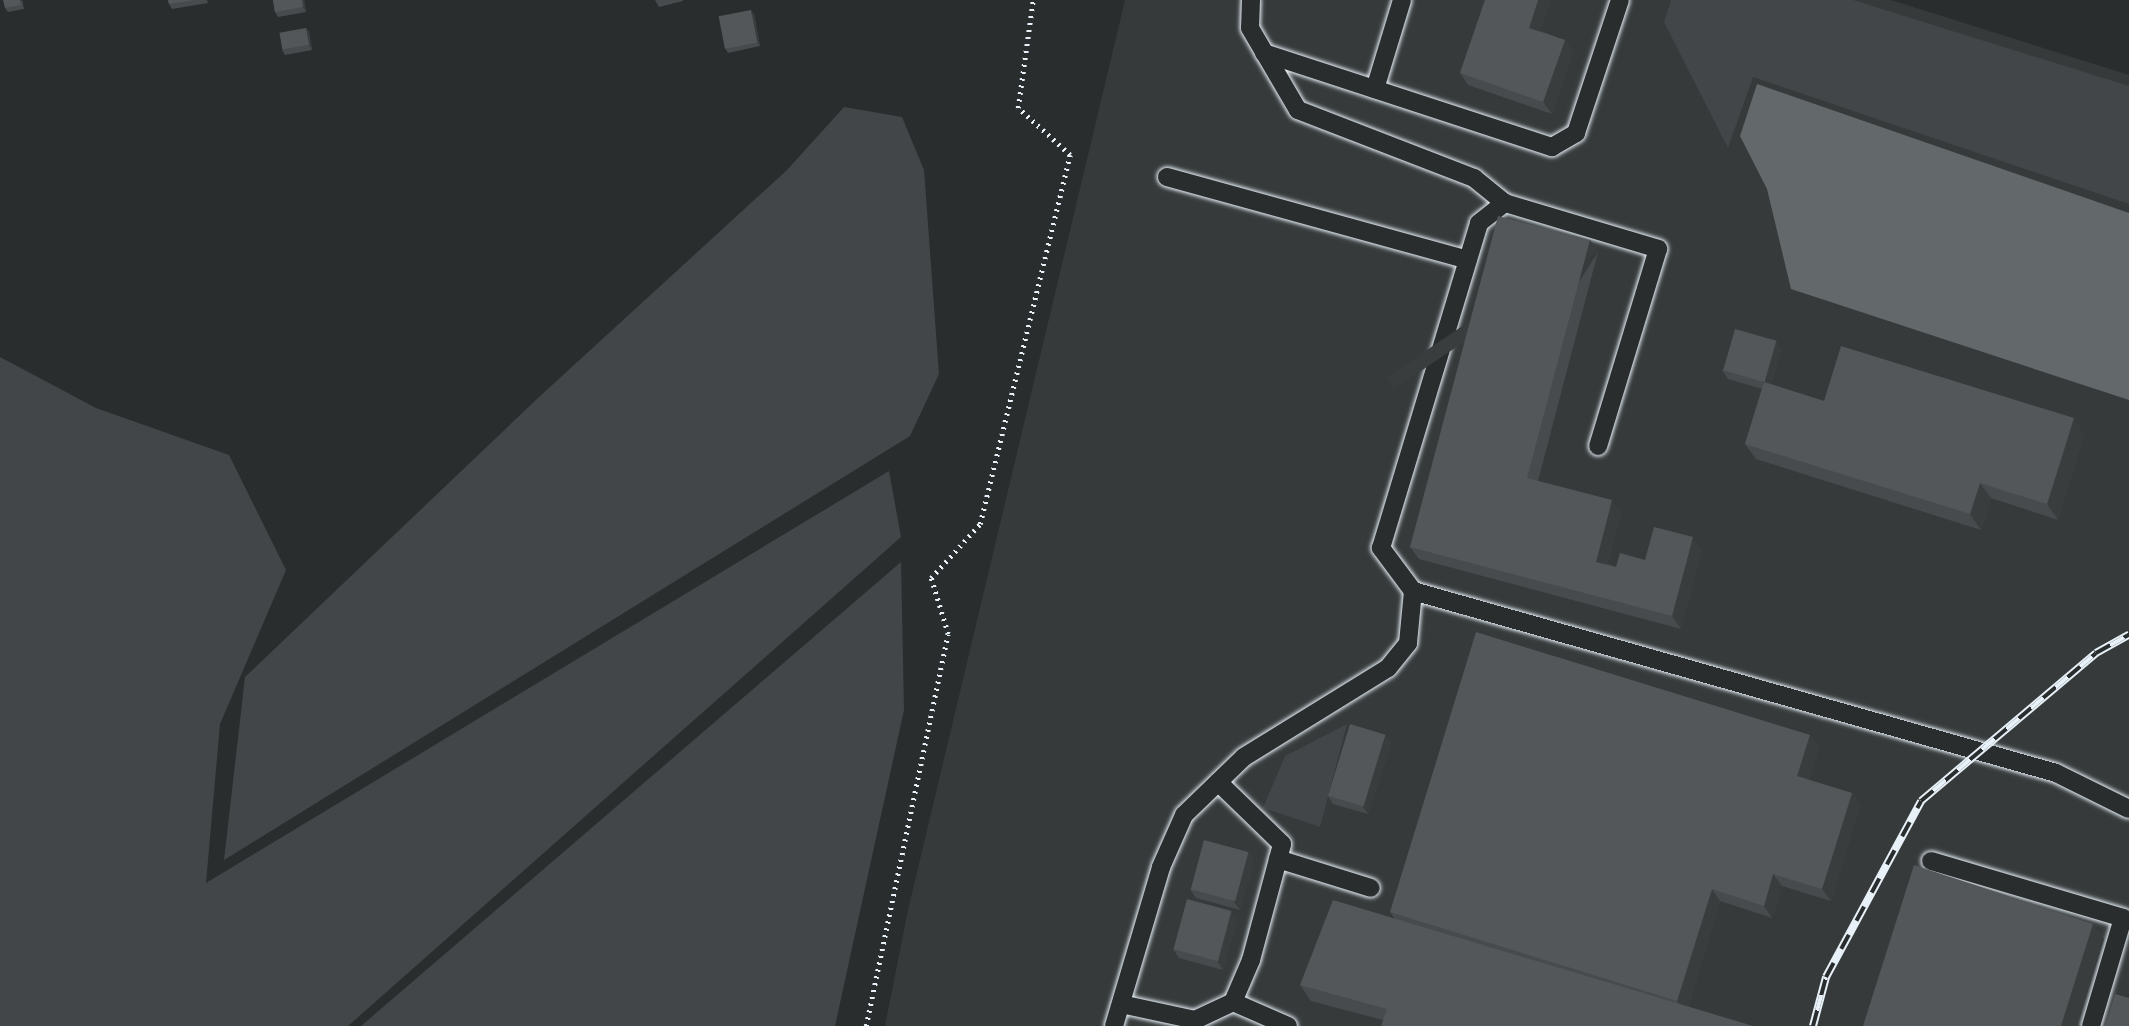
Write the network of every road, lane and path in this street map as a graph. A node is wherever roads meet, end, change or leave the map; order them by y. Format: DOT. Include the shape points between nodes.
graph roads {
  1 [pos="1033,0"];
  2 [pos="1251,0"];
  3 [pos="1402,0"];
  4 [pos="1620,0"];
  5 [pos="1264,53"];
  6 [pos="1375,89"];
  7 [pos="1167,177"];
  8 [pos="1506,203"];
  9 [pos="1468,260"];
  10 [pos="1598,446"];
  11 [pos="1413,591"];
  12 [pos="1218,782"];
  13 [pos="2129,809"];
  14 [pos="1278,859"];
  15 [pos="1931,861"];
  16 [pos="1371,888"];
  17 [pos="2126,919"];
  18 [pos="1233,1002"];
  19 [pos="1121,1004"];
  20 [pos="866,1026"];
  21 [pos="1114,1026"];
  22 [pos="1288,1026"];
  23 [pos="2091,1026"];
  1 -- 20 [label="path" via="1018,108 1070,155 980,524 932,578 948,634"];
  2 -- 5 [label="lane" via="1250,28"];
  3 -- 6 [label="lane"];
  4 -- 6 [label="lane" via="1576,134 1552,147"];
  5 -- 6 [label="lane"];
  5 -- 8 [label="lane" via="1298,110 1474,178"];
  7 -- 9 [label="lane"];
  8 -- 9 [label="lane" via="1479,223"];
  8 -- 10 [label="lane" via="1658,249"];
  9 -- 11 [label="lane" via="1381,548"];
  11 -- 12 [label="lane" via="1408,643 1388,668 1244,757"];
  11 -- 13 [label="lane" via="2056,773"];
  12 -- 14 [label="lane" via="1282,844"];
  12 -- 19 [label="lane" via="1184,815 1160,867"];
  14 -- 16 [label="lane"];
  14 -- 18 [label="lane" via="1251,960"];
  15 -- 17 [label="lane"];
  17 -- 23 [label="lane"];
  18 -- 19 [label="lane" via="1195,1020"];
  18 -- 22 [label="lane"];
  19 -- 21 [label="lane"];
}
